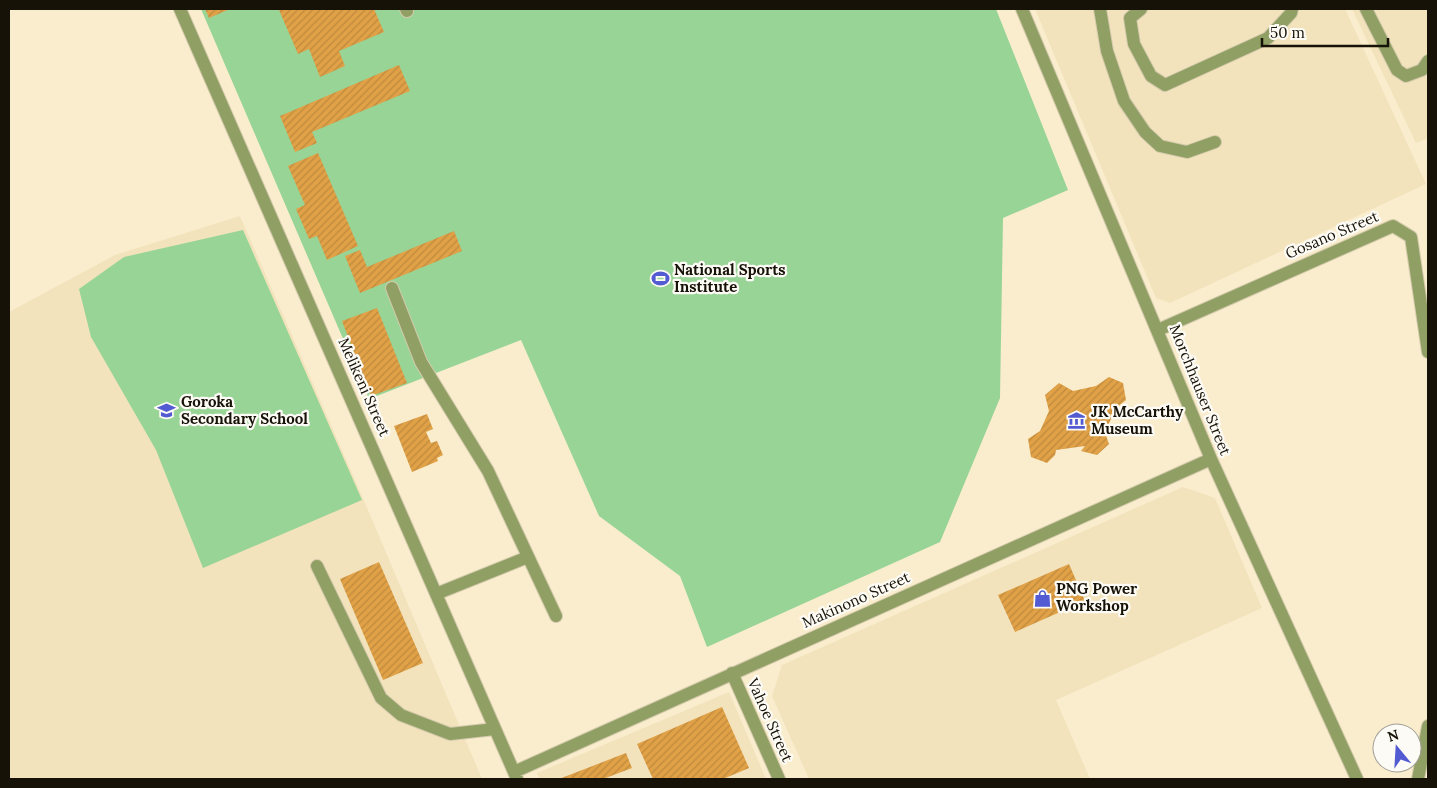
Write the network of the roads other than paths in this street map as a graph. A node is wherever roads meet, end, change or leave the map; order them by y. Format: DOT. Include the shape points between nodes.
graph roads {
  1 [pos="180,9"];
  2 [pos="1022,9"];
  3 [pos="1100,9"];
  4 [pos="1141,9"];
  5 [pos="1292,9"];
  6 [pos="1366,9"];
  7 [pos="1428,61"];
  8 [pos="1215,142"];
  9 [pos="392,288"];
  10 [pos="1158,330"];
  11 [pos="1428,352"];
  12 [pos="1211,460"];
  13 [pos="528,557"];
  14 [pos="316,566"];
  15 [pos="436,594"];
  16 [pos="556,616"];
  17 [pos="732,673"];
  18 [pos="1428,726"];
  19 [pos="495,729"];
  20 [pos="516,776"];
  21 [pos="779,779"];
  22 [pos="1357,779"];
  23 [pos="1418,779"];
  1 -- 15 [label="street, Melikeni Street"];
  2 -- 10 [label="street, Morchhauser Street"];
  3 -- 8 [label="street" via="1107,51 1124,101 1145,132 1160,146 1187,152"];
  4 -- 5 [label="street" via="1130,18 1134,44 1151,76 1165,85 1268,38"];
  6 -- 7 [label="street" via="1396,70 1406,76 1422,70"];
  9 -- 13 [label="street" via="421,362 488,471"];
  10 -- 11 [label="street, Gosano Street" via="1393,226 1411,237"];
  10 -- 12 [label="street, Morchhauser Street"];
  12 -- 17 [label="street, Makinono Street"];
  12 -- 22 [label="street, Morchhauser Street"];
  13 -- 15 [label="street"];
  13 -- 16 [label="street"];
  14 -- 19 [label="street" via="381,698 401,716 450,734"];
  15 -- 19 [label="street, Melikeni Street"];
  17 -- 20 [label="street, Makinono Street"];
  17 -- 21 [label="street, Vahoe Street"];
  18 -- 23 [label="street"];
  19 -- 20 [label="street, Melikeni Street"];
}
